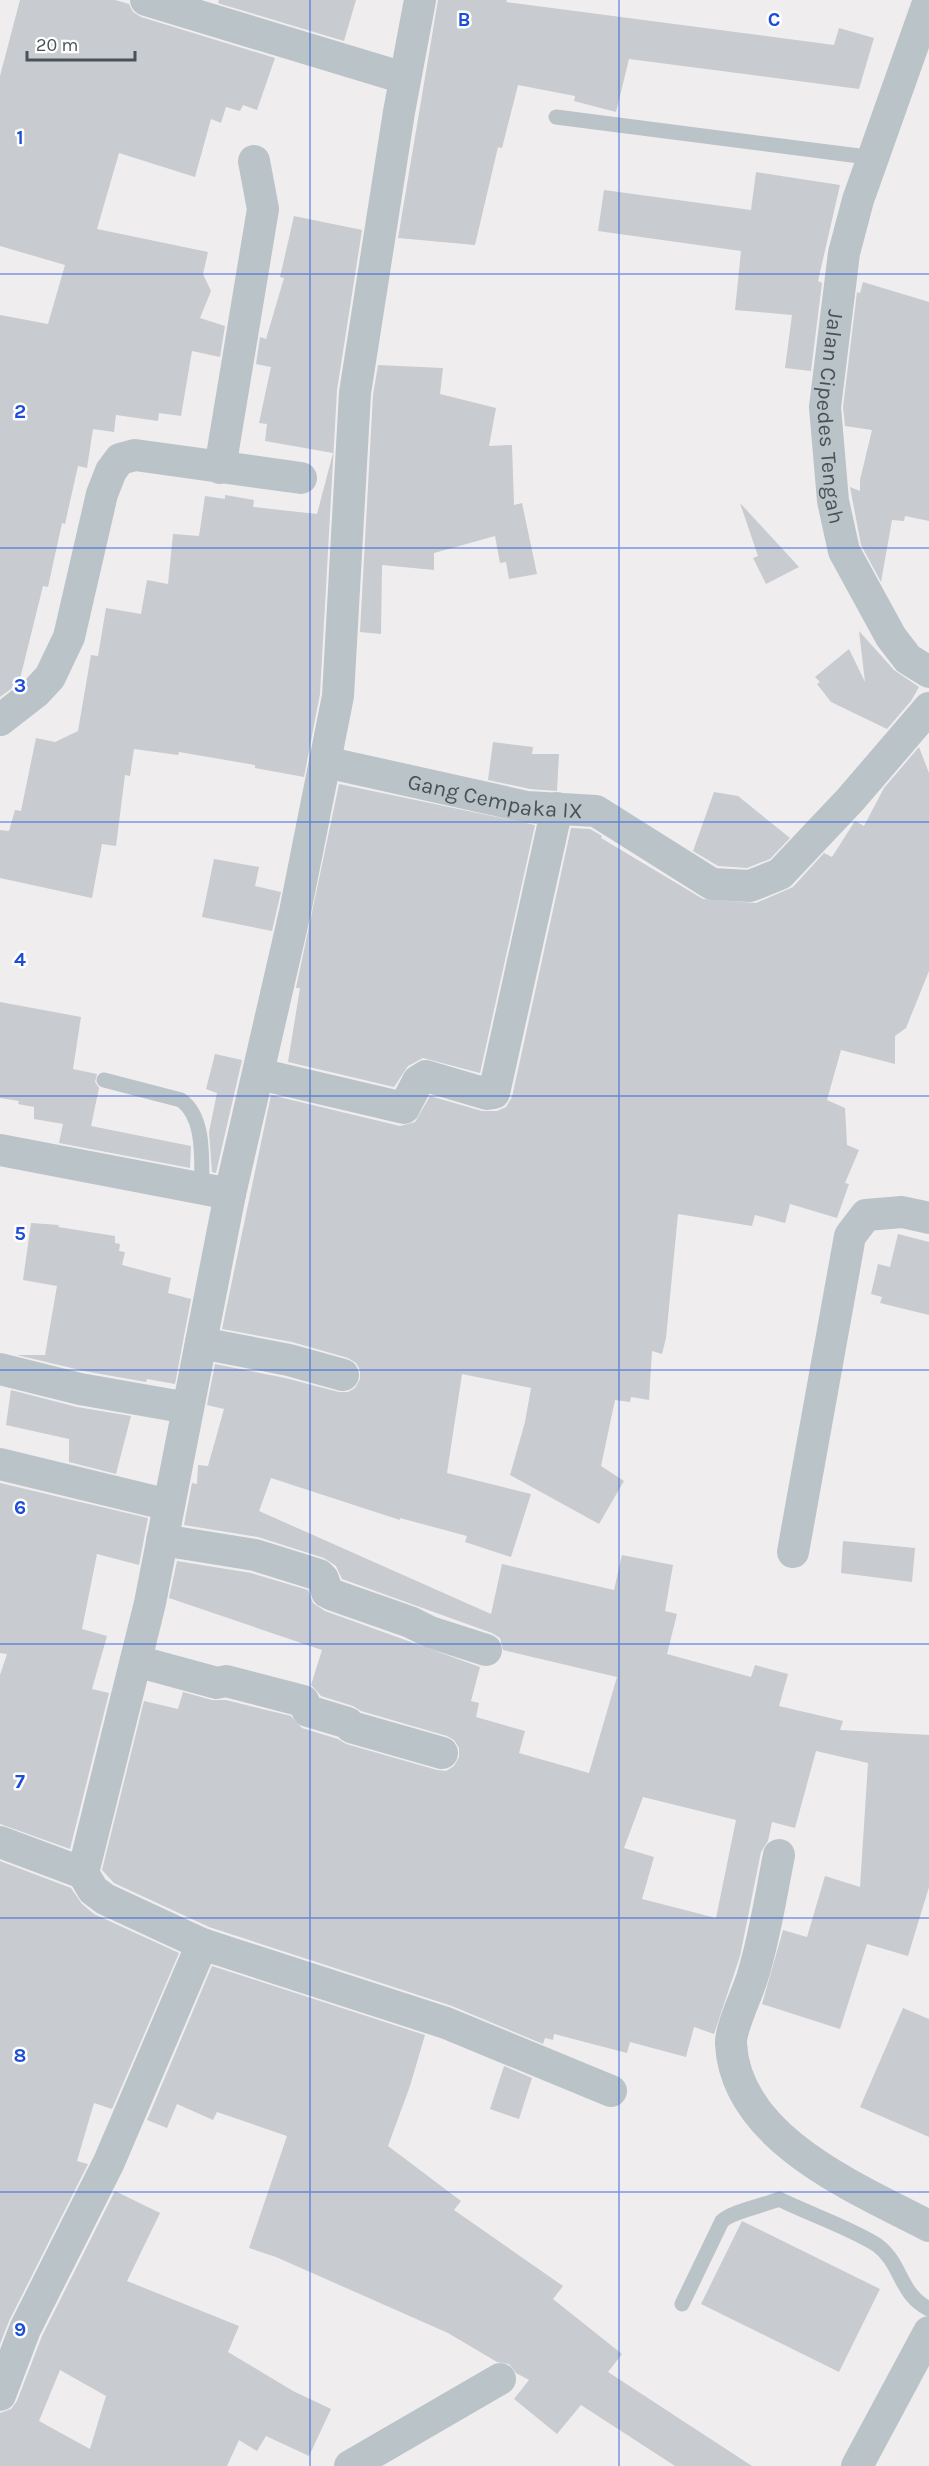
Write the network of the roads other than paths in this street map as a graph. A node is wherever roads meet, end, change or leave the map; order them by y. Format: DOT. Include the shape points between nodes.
graph roads {
  1 [pos="146,0"];
  2 [pos="420,0"];
  3 [pos="929,0"];
  4 [pos="404,78"];
  5 [pos="556,117"];
  6 [pos="875,158"];
  7 [pos="254,161"];
  8 [pos="220,468"];
  9 [pos="301,478"];
  10 [pos="929,672"];
  11 [pos="928,714"];
  12 [pos="0,720"];
  13 [pos="325,762"];
  14 [pos="557,808"];
  15 [pos="259,1074"];
  16 [pos="104,1080"];
  17 [pos="0,1150"];
  18 [pos="216,1191"];
  19 [pos="929,1218"];
  20 [pos="201,1343"];
  21 [pos="0,1369"];
  22 [pos="343,1375"];
  23 [pos="188,1408"];
  24 [pos="0,1464"];
  25 [pos="169,1505"];
  26 [pos="162,1540"];
  27 [pos="793,1552"];
  28 [pos="486,1650"];
  29 [pos="136,1661"];
  30 [pos="442,1753"];
  31 [pos="0,1842"];
  32 [pos="779,1855"];
  33 [pos="83,1873"];
  34 [pos="202,1944"];
  35 [pos="611,2091"];
  36 [pos="929,2226"];
  37 [pos="682,2304"];
  38 [pos="929,2309"];
  39 [pos="929,2332"];
  40 [pos="500,2379"];
  41 [pos="0,2395"];
  42 [pos="350,2466"];
  43 [pos="858,2466"];
  1 -- 4 [label="street"];
  2 -- 4 [label="street"];
  3 -- 6 [label="street, Jalan Cipedes Tengah"];
  4 -- 13 [label="street" via="355,393 341,661"];
  5 -- 6 [label="lane"];
  6 -- 10 [label="street, Jalan Cipedes Tengah" via="858,200 844,254 825,407 827,445 844,551 891,637 908,659"];
  7 -- 8 [label="street" via="263,209"];
  8 -- 9 [label="street"];
  8 -- 12 [label="street" via="135,455 115,464 102,494 69,637 50,677"];
  11 -- 14 [label="street, Gang Cempaka IX" via="780,874 750,886 712,884 596,811"];
  13 -- 14 [label="street, Gang Cempaka IX" via="528,807"];
  13 -- 15 [label="street"];
  14 -- 15 [label="street" via="494,1093 426,1076 418,1081 404,1108"];
  15 -- 18 [label="street"];
  16 -- 18 [label="lane" via="181,1100 189,1106"];
  17 -- 18 [label="street"];
  18 -- 20 [label="street"];
  19 -- 27 [label="street" via="902,1212 866,1215 850,1236"];
  20 -- 22 [label="street"];
  20 -- 23 [label="street"];
  21 -- 23 [label="street" via="80,1389"];
  23 -- 25 [label="street"];
  24 -- 25 [label="street"];
  25 -- 26 [label="street"];
  26 -- 28 [label="street" via="255,1555 319,1575 327,1593"];
  26 -- 29 [label="street"];
  29 -- 30 [label="street" via="303,1701 308,1711"];
  29 -- 33 [label="street"];
  31 -- 33 [label="street"];
  32 -- 36 [label="street" via="756,1965 730,2042 746,2097 773,2129 834,2177"];
  33 -- 34 [label="street" via="93,1890 105,1899"];
  34 -- 35 [label="street" via="446,2023"];
  34 -- 41 [label="street" via="109,2162 25,2329"];
  37 -- 38 [label="lane" via="722,2221 730,2213 779,2199 877,2245 892,2259 915,2302"];
  39 -- 43 [label="street"];
  40 -- 42 [label="street"];
}
